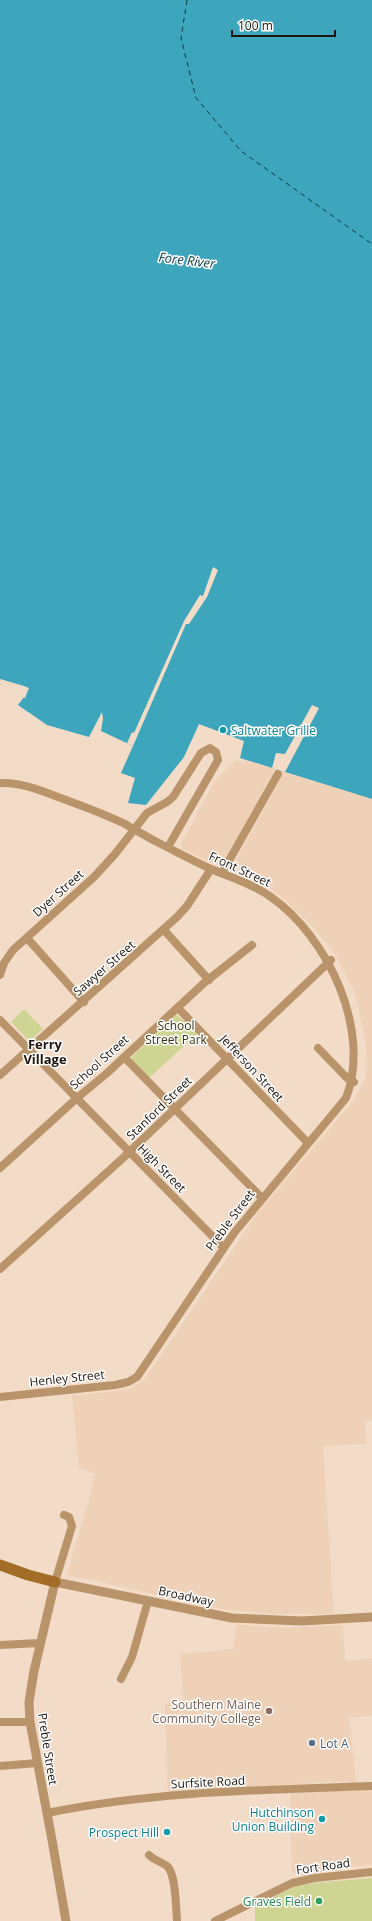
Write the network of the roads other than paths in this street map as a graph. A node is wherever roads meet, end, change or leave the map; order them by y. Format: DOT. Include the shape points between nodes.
graph roads {
  1 [pos="278,774"];
  2 [pos="0,783"];
  3 [pos="134,830"];
  4 [pos="168,847"];
  5 [pos="211,869"];
  6 [pos="222,873"];
  7 [pos="164,930"];
  8 [pos="27,938"];
  9 [pos="252,945"];
  10 [pos="331,960"];
  11 [pos="0,975"];
  12 [pos="209,980"];
  13 [pos="84,1002"];
  14 [pos="178,1008"];
  15 [pos="0,1020"];
  16 [pos="318,1048"];
  17 [pos="29,1050"];
  18 [pos="124,1057"];
  19 [pos="227,1059"];
  20 [pos="0,1075"];
  21 [pos="354,1082"];
  22 [pos="77,1098"];
  23 [pos="176,1108"];
  24 [pos="308,1144"];
  25 [pos="129,1152"];
  26 [pos="0,1168"];
  27 [pos="262,1198"];
  28 [pos="224,1247"];
  29 [pos="0,1269"];
  30 [pos="135,1379"];
  31 [pos="0,1397"];
  32 [pos="64,1515"];
  33 [pos="0,1565"];
  34 [pos="55,1582"];
  35 [pos="148,1601"];
  36 [pos="372,1617"];
  37 [pos="40,1643"];
  38 [pos="0,1645"];
  39 [pos="121,1679"];
  40 [pos="0,1722"];
  41 [pos="30,1722"];
  42 [pos="37,1763"];
  43 [pos="0,1766"];
  44 [pos="372,1786"];
  45 [pos="47,1813"];
  46 [pos="149,1855"];
  47 [pos="372,1872"];
  48 [pos="66,1921"];
  49 [pos="177,1921"];
  50 [pos="215,1921"];
  1 -- 6 [label="street"];
  2 -- 3 [label="street, Front Street" via="10,782 40,790"];
  3 -- 4 [label="street, Front Street"];
  3 -- 4 [label="street, Dyer Street" via="146,812 173,797 202,753 210,748 216,752 218,760"];
  3 -- 8 [label="street, Dyer Street" via="94,877"];
  4 -- 5 [label="street, Front Street"];
  5 -- 6 [label="street, Front Street"];
  5 -- 7 [label="street, Sawyer Street" via="183,912"];
  6 -- 10 [label="street, Front Street" via="260,890 281,905 307,930"];
  7 -- 12 [label="street"];
  7 -- 13 [label="street, Sawyer Street"];
  8 -- 11 [label="street, Dyer Street" via="8,956"];
  8 -- 13 [label="street"];
  9 -- 12 [label="street, School Street"];
  10 -- 19 [label="street, Stanford Street"];
  10 -- 21 [label="street, Front Street" via="346,990 354,1020 359,1056"];
  12 -- 14 [label="street, School Street"];
  13 -- 17 [label="street, Sawyer Street"];
  14 -- 18 [label="street, School Street"];
  14 -- 19 [label="street, Jefferson Street"];
  15 -- 17 [label="street, High Street"];
  16 -- 21 [label="street"];
  17 -- 20 [label="street, Sawyer Street"];
  17 -- 22 [label="street, High Street"];
  18 -- 22 [label="street, School Street"];
  18 -- 23 [label="street"];
  19 -- 23 [label="street, Stanford Street"];
  19 -- 24 [label="street, Jefferson Street"];
  21 -- 24 [label="street, Preble Street" via="341,1105"];
  22 -- 25 [label="street, High Street"];
  22 -- 26 [label="street, School Street"];
  23 -- 25 [label="street, Stanford Street"];
  23 -- 27 [label="street"];
  24 -- 27 [label="street, Preble Street"];
  25 -- 28 [label="street, High Street"];
  25 -- 29 [label="street, Stanford Street"];
  27 -- 28 [label="street, Preble Street"];
  28 -- 30 [label="street, Preble Street"];
  30 -- 31 [label="street, Henley Street" via="115,1385"];
  32 -- 34 [label="street" via="69,1517 72,1526"];
  33 -- 34 [label="main road, Broadway"];
  34 -- 35 [label="street, Broadway"];
  34 -- 37 [label="street, Preble Street"];
  35 -- 36 [label="street, Broadway" via="251,1619 302,1621"];
  35 -- 39 [label="street" via="132,1657"];
  37 -- 38 [label="street"];
  37 -- 41 [label="street, Preble Street" via="30,1690"];
  40 -- 41 [label="street"];
  41 -- 42 [label="street, Preble Street"];
  42 -- 43 [label="street"];
  42 -- 45 [label="street, Preble Street"];
  44 -- 45 [label="street, Surfsite Road" via="144,1798 91,1804"];
  45 -- 48 [label="street, Preble Street"];
  46 -- 49 [label="street" via="172,1873"];
  47 -- 50 [label="street, Fort Road" via="292,1883"];
}
